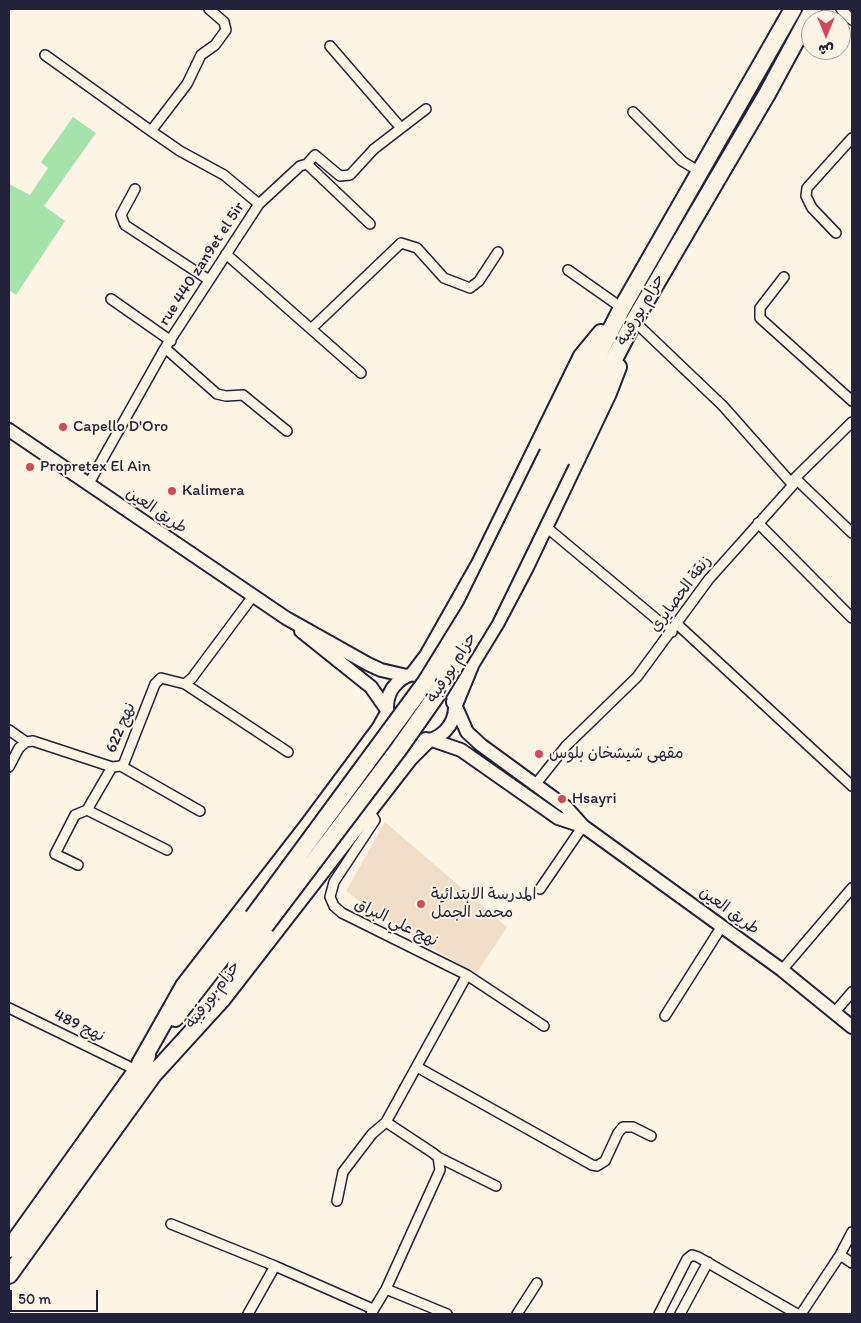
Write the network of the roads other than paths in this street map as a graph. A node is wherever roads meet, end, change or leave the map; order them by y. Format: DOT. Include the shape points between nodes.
graph roads {
  1 [pos="209,9"];
  2 [pos="791,9"];
  3 [pos="813,9"];
  4 [pos="841,9"];
  5 [pos="852,20"];
  6 [pos="330,46"];
  7 [pos="45,55"];
  8 [pos="426,109"];
  9 [pos="633,112"];
  10 [pos="401,128"];
  11 [pos="151,131"];
  12 [pos="852,138"];
  13 [pos="307,164"];
  14 [pos="700,172"];
  15 [pos="135,189"];
  16 [pos="259,204"];
  17 [pos="370,224"];
  18 [pos="836,233"];
  19 [pos="498,252"];
  20 [pos="226,254"];
  21 [pos="568,270"];
  22 [pos="784,277"];
  23 [pos="210,280"];
  24 [pos="111,299"];
  25 [pos="622,308"];
  26 [pos="634,321"];
  27 [pos="311,329"];
  28 [pos="168,344"];
  29 [pos="361,373"];
  30 [pos="852,401"];
  31 [pos="852,422"];
  32 [pos="9,430"];
  33 [pos="287,431"];
  34 [pos="554,457"];
  35 [pos="794,481"];
  36 [pos="88,485"];
  37 [pos="758,523"];
  38 [pos="545,526"];
  39 [pos="852,533"];
  40 [pos="253,596"];
  41 [pos="286,618"];
  42 [pos="852,618"];
  43 [pos="674,628"];
  44 [pos="411,675"];
  45 [pos="185,684"];
  46 [pos="455,705"];
  47 [pos="387,712"];
  48 [pos="9,730"];
  49 [pos="429,741"];
  50 [pos="26,742"];
  51 [pos="288,752"];
  52 [pos="116,766"];
  53 [pos="9,767"];
  54 [pos="535,785"];
  55 [pos="852,786"];
  56 [pos="87,810"];
  57 [pos="200,811"];
  58 [pos="369,811"];
  59 [pos="583,826"];
  60 [pos="167,850"];
  61 [pos="78,865"];
  62 [pos="852,888"];
  63 [pos="540,889"];
  64 [pos="259,921"];
  65 [pos="722,926"];
  66 [pos="782,970"];
  67 [pos="468,975"];
  68 [pos="852,992"];
  69 [pos="9,1008"];
  70 [pos="834,1013"];
  71 [pos="665,1016"];
  72 [pos="544,1026"];
  73 [pos="852,1026"];
  74 [pos="138,1067"];
  75 [pos="417,1067"];
  76 [pos="152,1077"];
  77 [pos="386,1122"];
  78 [pos="650,1136"];
  79 [pos="438,1157"];
  80 [pos="496,1186"];
  81 [pos="337,1201"];
  82 [pos="171,1224"];
  83 [pos="852,1232"];
  84 [pos="9,1249"];
  85 [pos="840,1255"];
  86 [pos="708,1262"];
  87 [pos="852,1264"];
  88 [pos="275,1266"];
  89 [pos="9,1275"];
  90 [pos="537,1283"];
  91 [pos="386,1289"];
  92 [pos="372,1312"];
  93 [pos="248,1314"];
  94 [pos="447,1314"];
  95 [pos="517,1314"];
  96 [pos="659,1314"];
  97 [pos="680,1314"];
  98 [pos="797,1314"];
  99 [pos="801,1314"];
  1 -- 11 [label="street" via="224,22 226,30 215,45 200,55 187,84"];
  2 -- 14 [label="highway, حزام بورقيبة"];
  3 -- 26 [label="highway, حزام بورقيبة"];
  4 -- 5 [label="street"];
  6 -- 10 [label="street"];
  7 -- 11 [label="street, rue 440 zan9et el 5ir"];
  8 -- 10 [label="street"];
  9 -- 14 [label="street" via="682,161"];
  10 -- 13 [label="street" via="374,149 350,175 340,176 315,155"];
  11 -- 16 [label="street, rue 440 zan9et el 5ir" via="224,175"];
  12 -- 18 [label="street" via="807,188 806,196 812,208"];
  13 -- 16 [label="street" via="300,166"];
  13 -- 17 [label="street"];
  14 -- 25 [label="highway, حزام بورقيبة"];
  15 -- 23 [label="street" via="121,215 124,225"];
  16 -- 20 [label="street, rue 440 zan9et el 5ir"];
  19 -- 27 [label="street" via="480,281 470,288 444,278 417,248 401,243"];
  20 -- 23 [label="street, rue 440 zan9et el 5ir"];
  20 -- 27 [label="street"];
  21 -- 25 [label="street"];
  22 -- 30 [label="street" via="760,308 760,318"];
  23 -- 28 [label="street, rue 440 zan9et el 5ir"];
  24 -- 28 [label="street"];
  25 -- 34 [label="highway, حزام بورقيبة"];
  25 -- 44 [label="highway" via="582,356 480,564 428,656"];
  26 -- 34 [label="highway, حزام بورقيبة"];
  26 -- 35 [label="street" via="724,406"];
  26 -- 38 [label="highway" via="608,393"];
  27 -- 29 [label="street"];
  28 -- 33 [label="street" via="217,394 243,395"];
  28 -- 36 [label="street, rue 440 zan9et el 5ir"];
  31 -- 35 [label="street, زنقة الحصايري"];
  32 -- 36 [label="main road, طريق العين"];
  34 -- 64 [label="highway, حزام بورقيبة, bridge" via="471,609 426,682"];
  35 -- 37 [label="street, زنقة الحصايري"];
  35 -- 39 [label="street"];
  36 -- 40 [label="main road, طريق العين"];
  37 -- 42 [label="street"];
  37 -- 43 [label="street, زنقة الحصايري" via="709,579"];
  38 -- 43 [label="street"];
  38 -- 46 [label="highway" via="462,680"];
  40 -- 41 [label="main road, طريق العين"];
  40 -- 45 [label="street"];
  41 -- 44 [label="main road, طريق العين" via="381,670"];
  41 -- 47 [label="main road, طريق العين" via="371,687"];
  43 -- 54 [label="street, زنقة الحصايري" via="637,677 566,746"];
  43 -- 55 [label="street"];
  44 -- 46 [label="main road" via="427,674 438,678 448,685"];
  44 -- 47 [label="main road" via="395,685"];
  45 -- 51 [label="street, نهج 622"];
  45 -- 52 [label="street, نهج 622" via="160,678"];
  46 -- 49 [label="main road" via="449,728"];
  46 -- 54 [label="main road, طريق العين" via="467,732"];
  47 -- 49 [label="main road" via="400,735 410,740"];
  47 -- 74 [label="highway" via="380,729 184,986"];
  48 -- 50 [label="street"];
  49 -- 58 [label="highway" via="409,758"];
  49 -- 59 [label="main road, طريق العين" via="461,750 558,818"];
  50 -- 52 [label="street" via="42,743"];
  50 -- 53 [label="street"];
  52 -- 56 [label="street, نهج 622"];
  52 -- 57 [label="street"];
  54 -- 59 [label="main road, طريق العين" via="566,808"];
  56 -- 60 [label="street"];
  56 -- 61 [label="street, نهج 622" via="74,815 55,854"];
  58 -- 67 [label="street, نهج علي البراق" via="375,820 372,828 334,882 330,891 331,902 342,913"];
  58 -- 76 [label="highway" via="222,999"];
  59 -- 63 [label="street"];
  59 -- 65 [label="main road, طريق العين"];
  62 -- 66 [label="street"];
  64 -- 74 [label="highway, حزام بورقيبة"];
  64 -- 76 [label="highway, حزام بورقيبة"];
  65 -- 66 [label="main road, طريق العين"];
  65 -- 71 [label="street"];
  66 -- 70 [label="main road, طريق العين"];
  67 -- 72 [label="street"];
  67 -- 75 [label="street"];
  68 -- 70 [label="street"];
  69 -- 74 [label="street, نهج 489"];
  70 -- 73 [label="main road, طريق العين"];
  74 -- 84 [label="highway, حزام بورقيبة"];
  75 -- 77 [label="street"];
  75 -- 78 [label="street" via="592,1165 605,1161 624,1127 633,1127"];
  76 -- 89 [label="highway, حزام بورقيبة"];
  77 -- 79 [label="street"];
  77 -- 81 [label="street" via="372,1134 343,1172"];
  79 -- 80 [label="street"];
  79 -- 91 [label="street" via="440,1170"];
  82 -- 88 [label="street"];
  83 -- 85 [label="street"];
  85 -- 87 [label="street"];
  85 -- 99 [label="street"];
  86 -- 96 [label="street" via="696,1255 687,1259"];
  86 -- 97 [label="street"];
  86 -- 98 [label="street"];
  88 -- 92 [label="street"];
  88 -- 93 [label="street"];
  90 -- 95 [label="street"];
  91 -- 92 [label="street"];
  91 -- 94 [label="street"];
}
